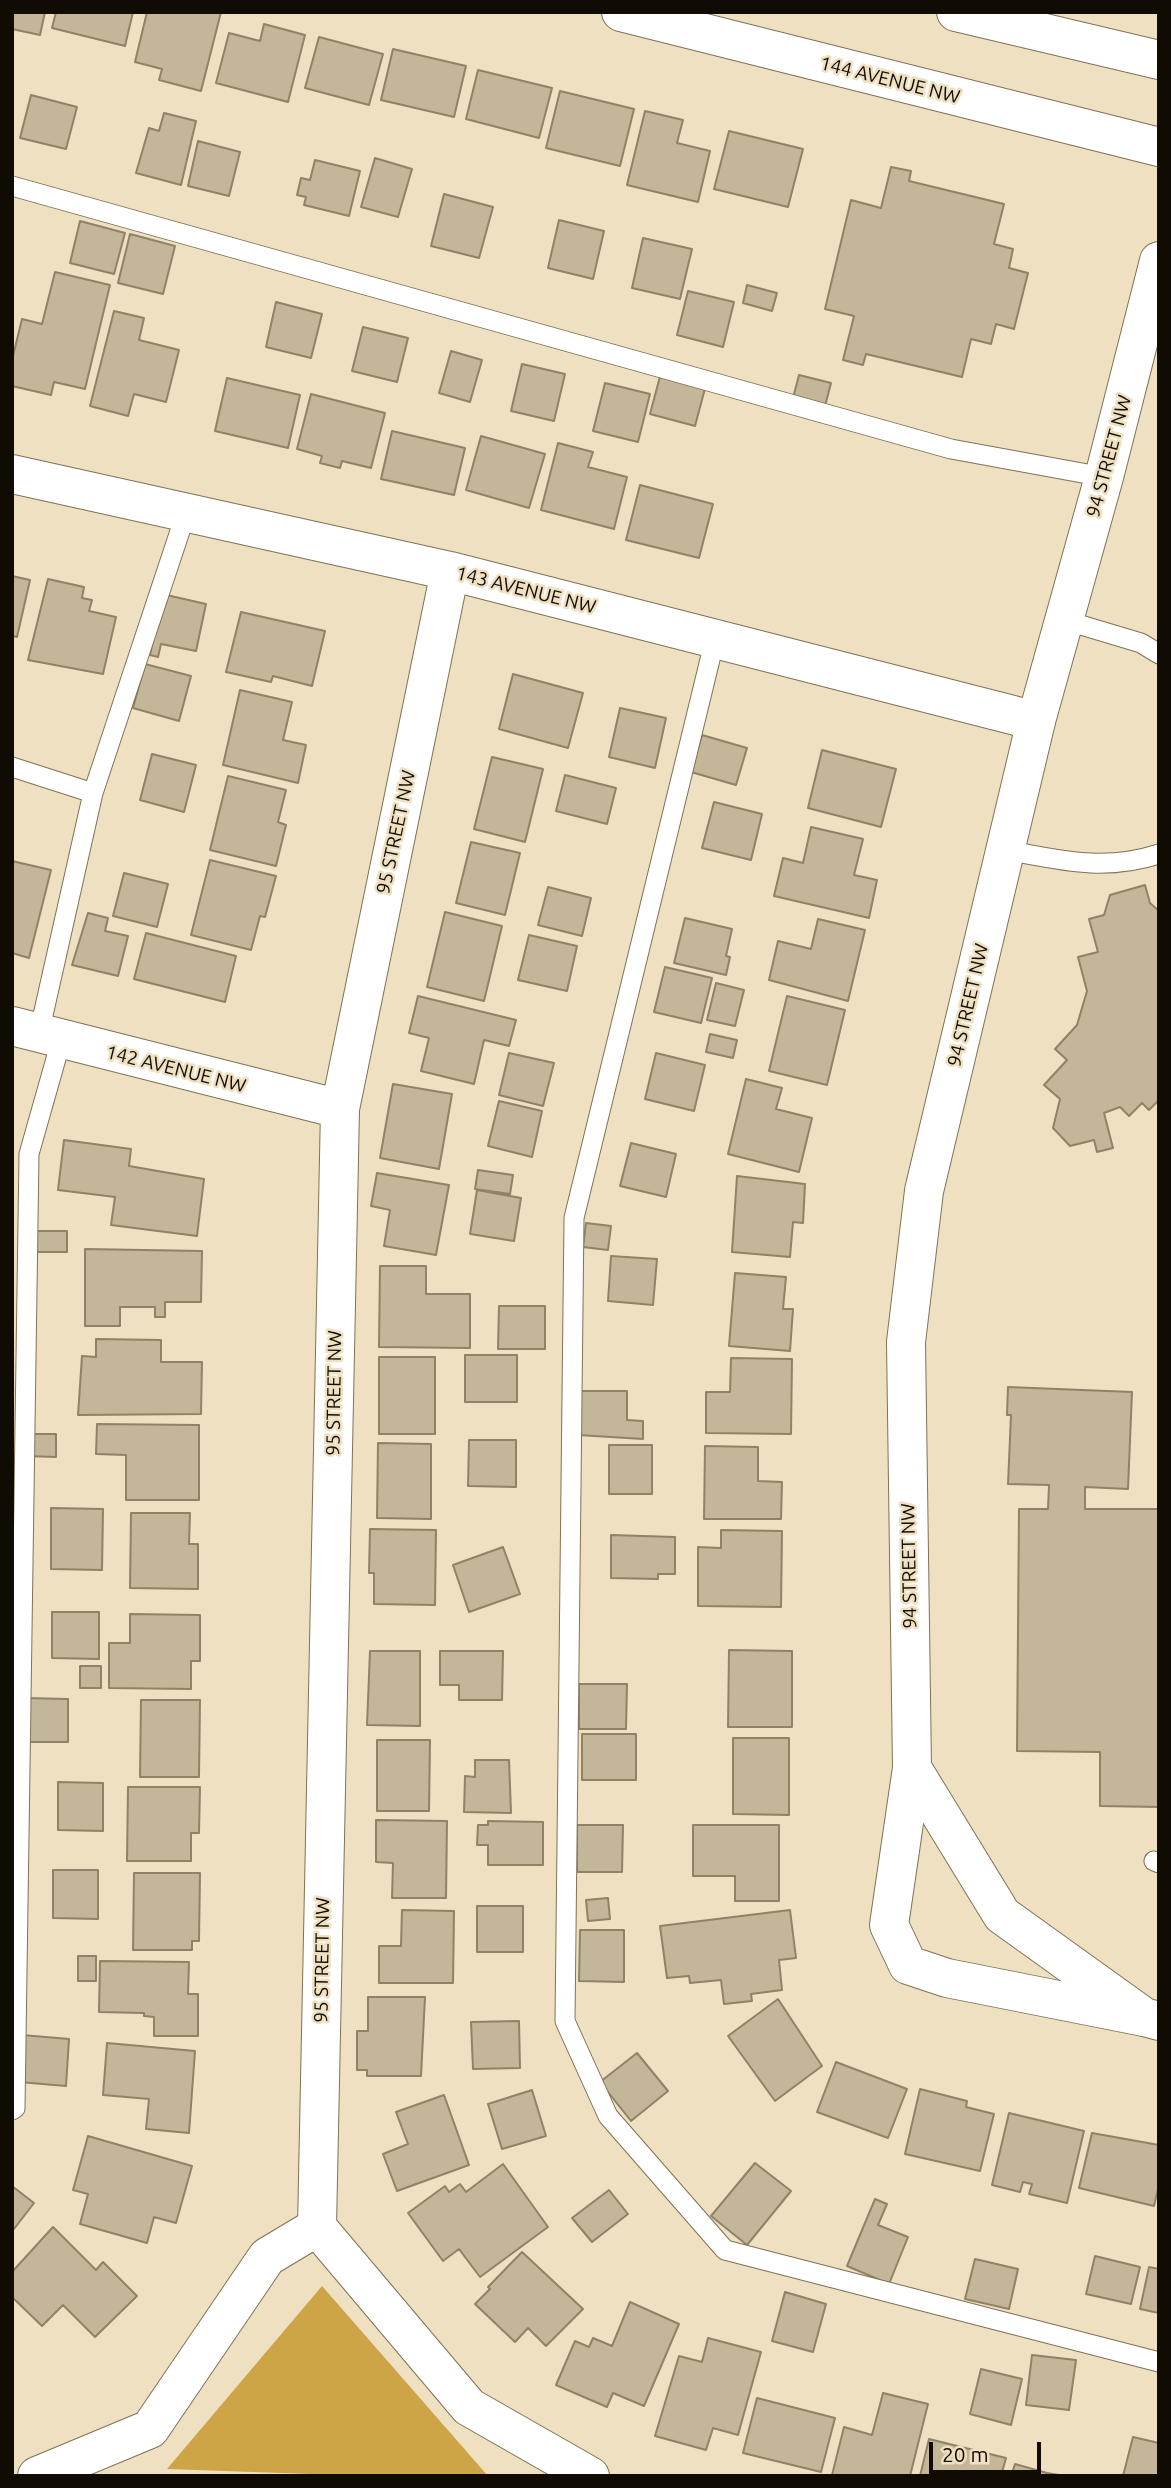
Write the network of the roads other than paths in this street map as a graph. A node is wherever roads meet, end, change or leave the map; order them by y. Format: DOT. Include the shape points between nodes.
graph roads {
  1 [pos="621,12"];
  2 [pos="956,12"];
  3 [pos="1159,60"];
  4 [pos="1159,147"];
  5 [pos="12,186"];
  6 [pos="1159,261"];
  7 [pos="12,474"];
  8 [pos="1104,477"];
  9 [pos="186,513"];
  10 [pos="450,571"];
  11 [pos="1064,620"];
  12 [pos="715,639"];
  13 [pos="1159,654"];
  14 [pos="1036,721"];
  15 [pos="12,767"];
  16 [pos="93,793"];
  17 [pos="1005,850"];
  18 [pos="1159,854"];
  19 [pos="37,1033"];
  20 [pos="340,1109"];
  21 [pos="912,1768"];
  22 [pos="1151,2019"];
  23 [pos="12,2110"];
  24 [pos="317,2227"];
  25 [pos="1159,2362"];
  26 [pos="37,2476"];
  27 [pos="590,2476"];
  1 -- 4 [label="street, 144 AVENUE NW"];
  2 -- 3 [label="street"];
  5 -- 8 [label="lane" via="951,449"];
  6 -- 8 [label="street, 94 STREET NW"];
  7 -- 9 [label="street, 143 AVENUE NW"];
  8 -- 11 [label="street, 94 STREET NW"];
  9 -- 10 [label="street, 143 AVENUE NW"];
  9 -- 16 [label="lane"];
  10 -- 12 [label="street, 143 AVENUE NW"];
  10 -- 20 [label="street, 95 STREET NW"];
  11 -- 13 [label="lane" via="1141,643"];
  11 -- 14 [label="street, 94 STREET NW"];
  12 -- 14 [label="street, 143 AVENUE NW"];
  12 -- 25 [label="lane" via="574,1217 565,2021 608,2116 725,2250"];
  14 -- 17 [label="street, 94 STREET NW"];
  15 -- 16 [label="lane"];
  16 -- 19 [label="lane"];
  17 -- 18 [label="lane" via="1095,866 1131,863"];
  17 -- 21 [label="street, 94 STREET NW" via="924,1191 906,1342"];
  19 -- 20 [label="street, 142 AVENUE NW"];
  19 -- 23 [label="lane" via="29,1154"];
  20 -- 24 [label="street, 95 STREET NW"];
  21 -- 22 [label="street, 94 STREET NW" via="1002,1915"];
  21 -- 22 [label="street, 94 STREET NW" via="889,1924 908,1965 947,1978"];
  24 -- 26 [label="street" via="267,2257 150,2429"];
  24 -- 27 [label="street" via="469,2407"];
}
